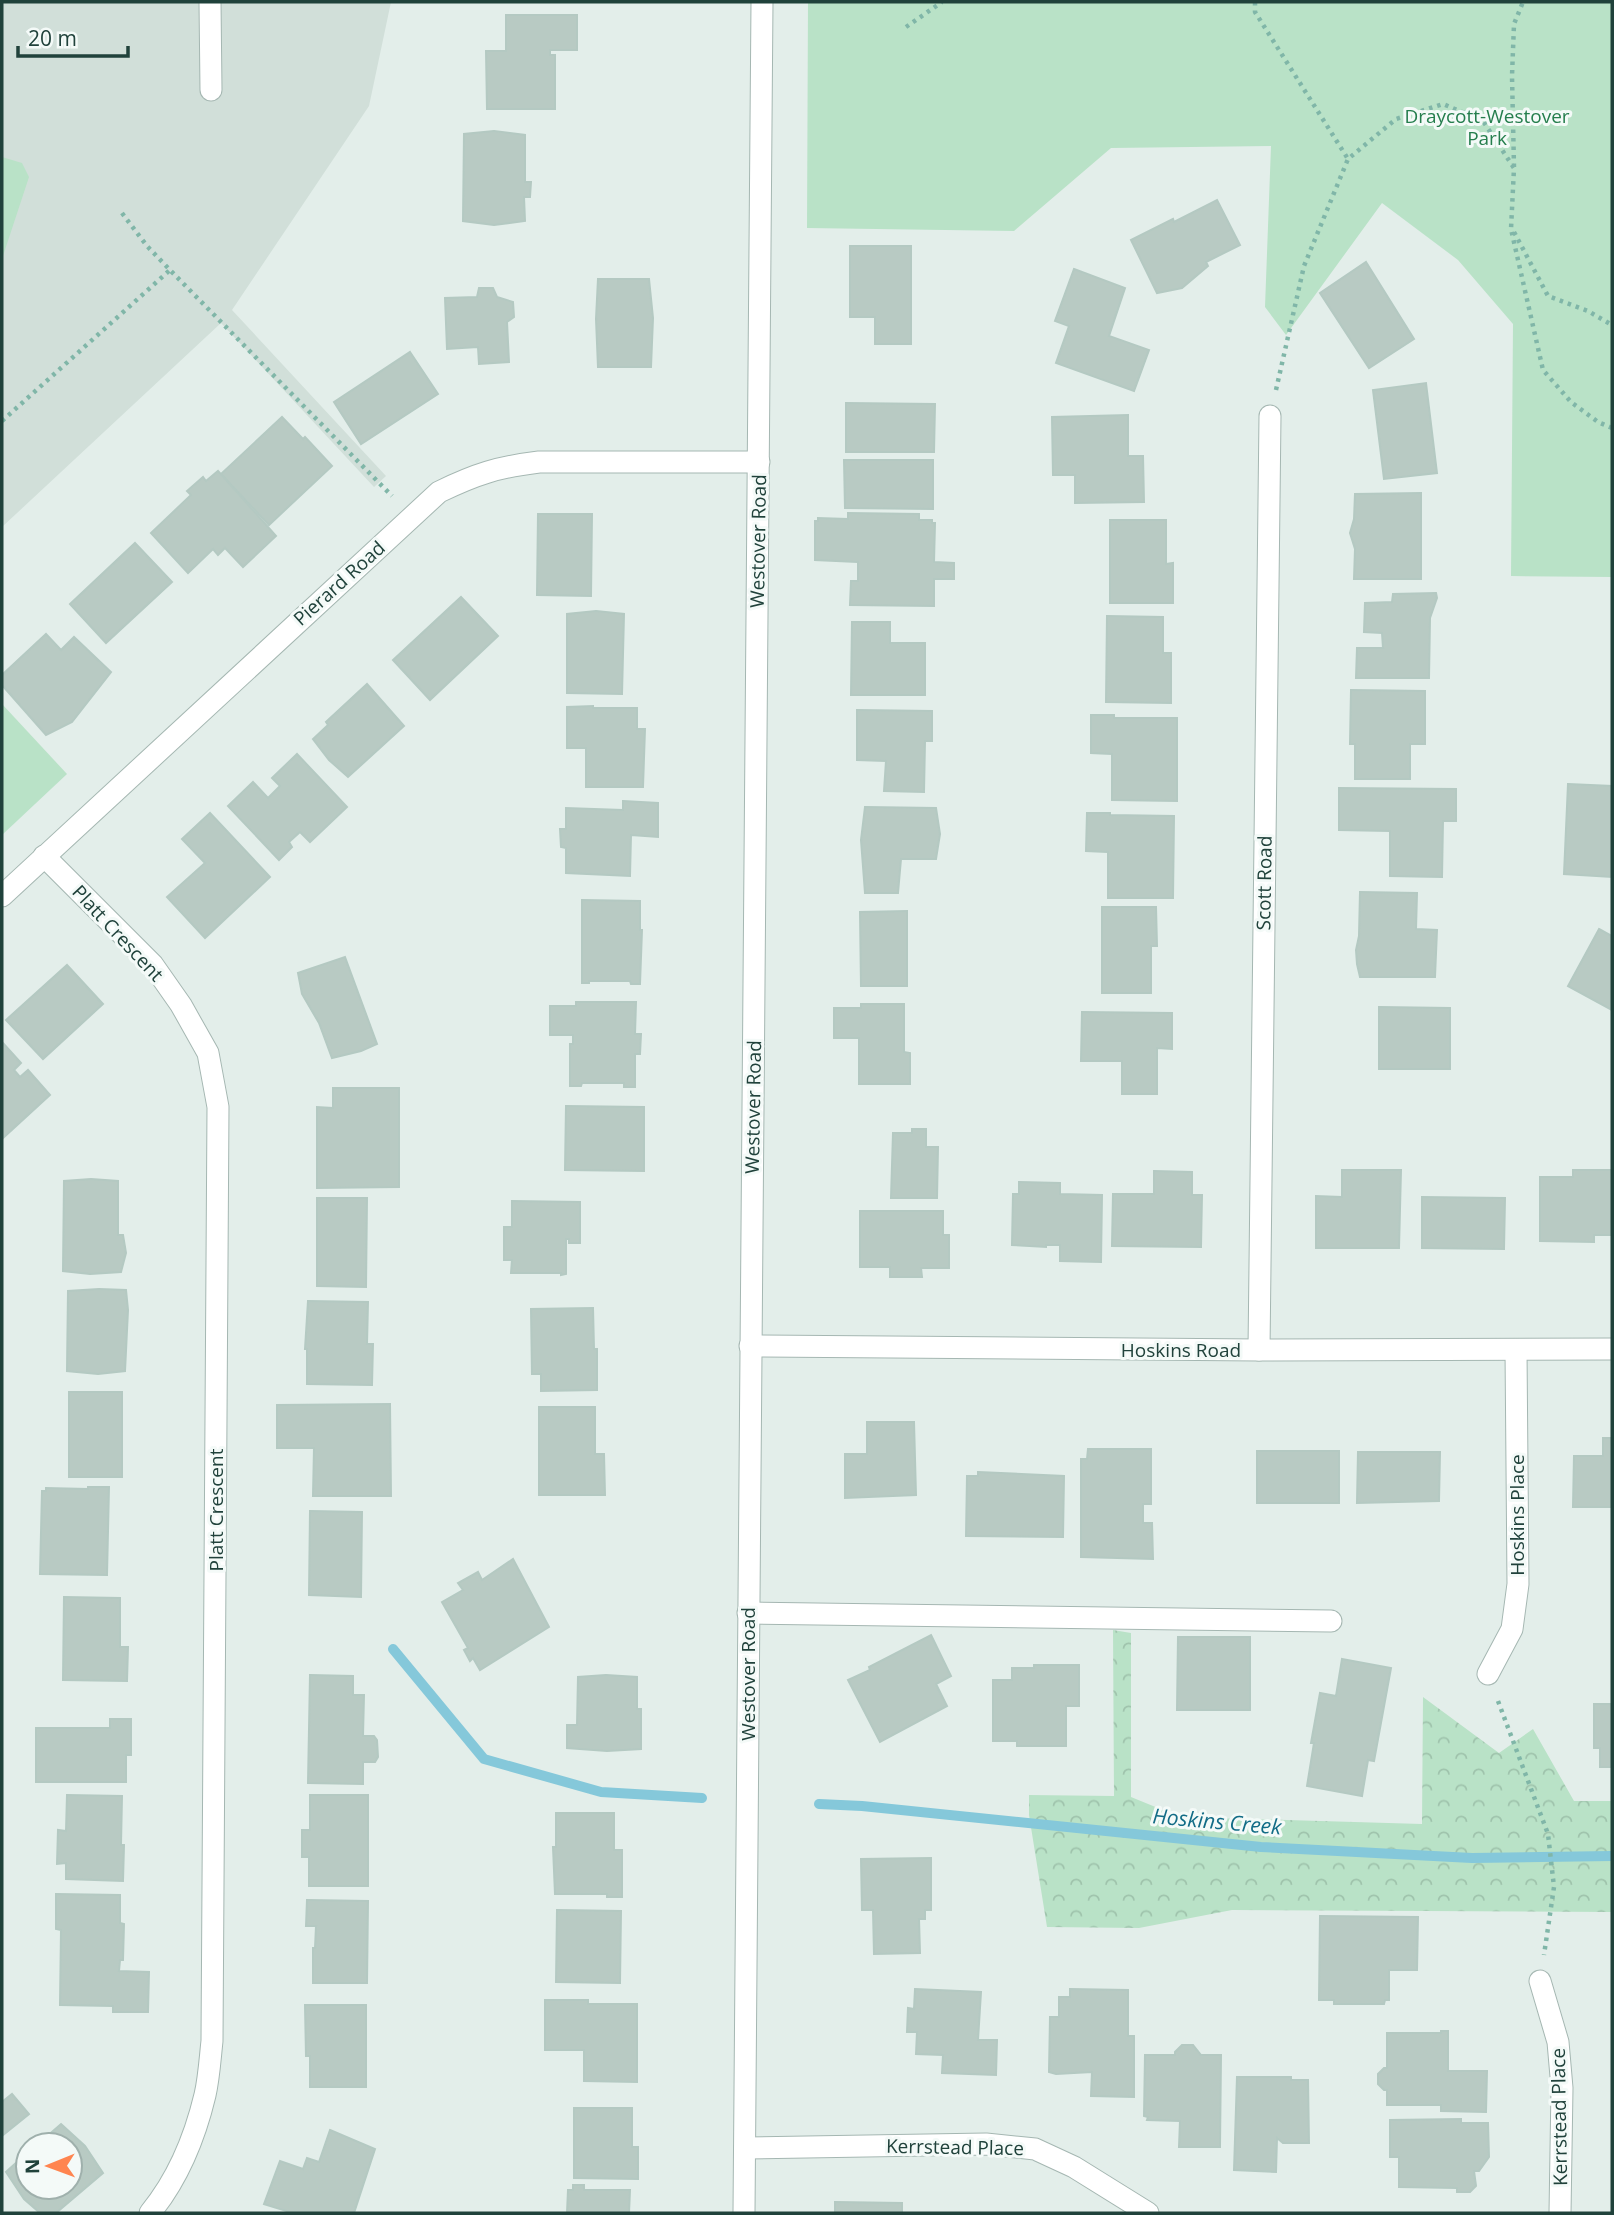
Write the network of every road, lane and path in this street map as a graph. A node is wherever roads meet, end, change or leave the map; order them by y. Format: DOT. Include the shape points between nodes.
graph roads {
  1 [pos="211,2"];
  2 [pos="762,2"];
  3 [pos="942,2"];
  4 [pos="1255,2"];
  5 [pos="1523,2"];
  6 [pos="906,27"];
  7 [pos="211,90"];
  8 [pos="1348,159"];
  9 [pos="1514,168"];
  10 [pos="122,213"];
  11 [pos="1511,229"];
  12 [pos="170,270"];
  13 [pos="1612,325"];
  14 [pos="1270,416"];
  15 [pos="2,421"];
  16 [pos="1612,428"];
  17 [pos="759,462"];
  18 [pos="412,516"];
  19 [pos="44,856"];
  20 [pos="2,895"];
  21 [pos="750,1346"];
  22 [pos="1612,1349"];
  23 [pos="1259,1350"];
  24 [pos="1516,1350"];
  25 [pos="748,1614"];
  26 [pos="1331,1621"];
  27 [pos="1488,1674"];
  28 [pos="1540,1981"];
  29 [pos="744,2148"];
  30 [pos="150,2213"];
  31 [pos="744,2213"];
  32 [pos="1148,2213"];
  33 [pos="1560,2213"];
  1 -- 7 [label="street"];
  2 -- 17 [label="street, Westover Road"];
  3 -- 6 [label="path"];
  4 -- 8 [label="path" via="1255,12"];
  5 -- 9 [label="path" via="1514,24"];
  8 -- 9 [label="path" via="1396,118 1443,104 1483,121"];
  8 -- 14 [label="path" via="1304,266"];
  9 -- 11 [label="path"];
  10 -- 12 [label="path"];
  11 -- 13 [label="path" via="1548,296"];
  11 -- 16 [label="path" via="1543,370 1571,402"];
  12 -- 15 [label="path"];
  12 -- 18 [label="path"];
  14 -- 23 [label="street, Scott Road"];
  17 -- 18 [label="street, Pierard Road" via="539,462 508,466 476,474 439,492"];
  17 -- 21 [label="street, Westover Road"];
  18 -- 19 [label="street, Pierard Road"];
  19 -- 20 [label="street, Pierard Road"];
  19 -- 30 [label="street, Platt Crescent" via="153,965 181,1005 208,1053 218,1107 212,2041 194,2132 180,2166"];
  21 -- 23 [label="street, Hoskins Road"];
  21 -- 25 [label="street, Westover Road"];
  22 -- 24 [label="street, Hoskins Road"];
  23 -- 24 [label="street, Hoskins Road"];
  24 -- 27 [label="street, Hoskins Place" via="1518,1584 1512,1629"];
  25 -- 26 [label="street"];
  25 -- 29 [label="street, Westover Road"];
  27 -- 28 [label="path" via="1548,1834 1554,1888"];
  28 -- 33 [label="street, Kerrstead Place" via="1558,2042 1562,2088"];
  29 -- 31 [label="street, Westover Road"];
  29 -- 32 [label="street, Kerrstead Place" via="986,2144 1035,2149 1074,2167"];
}
